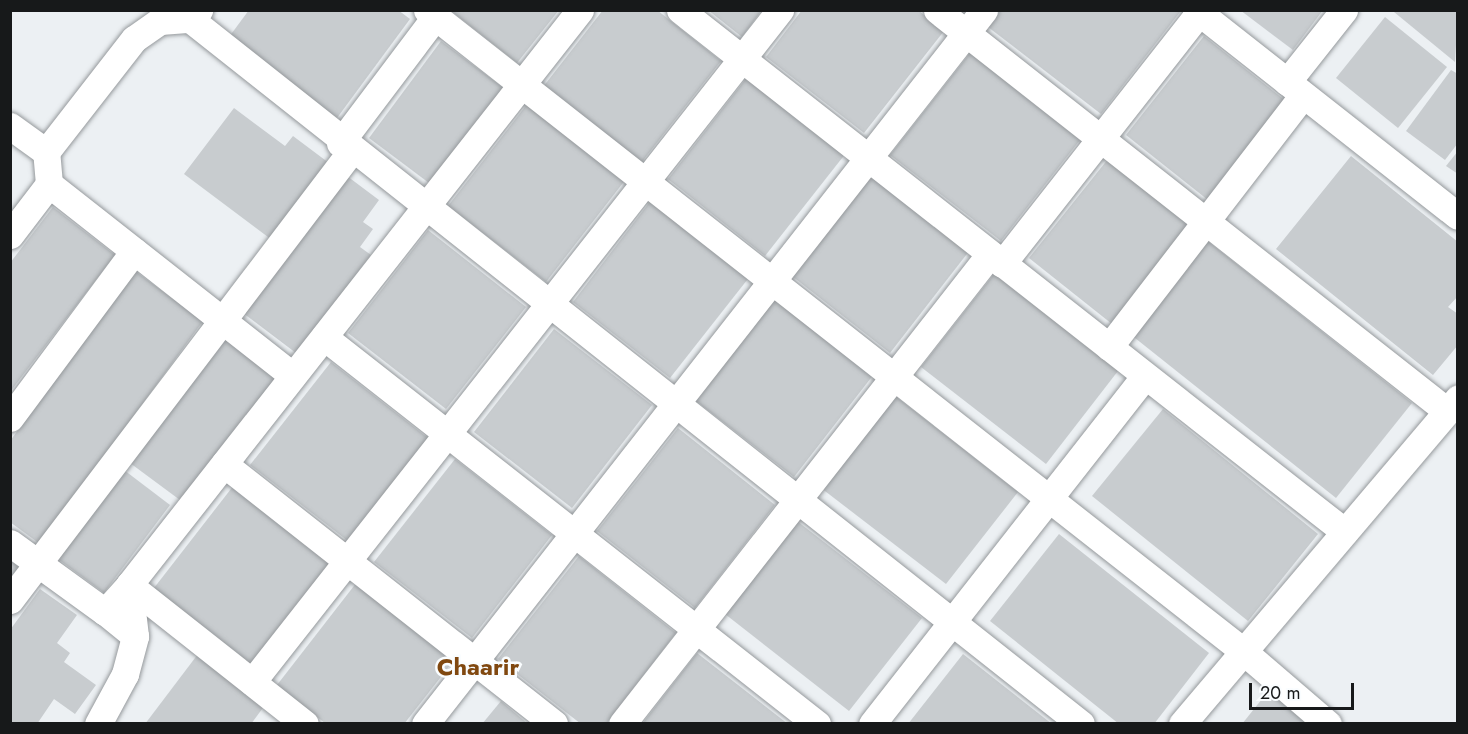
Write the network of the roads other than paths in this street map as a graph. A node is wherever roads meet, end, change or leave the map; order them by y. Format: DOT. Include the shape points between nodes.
graph roads {
  1 [pos="580,10"];
  2 [pos="680,10"];
  3 [pos="780,10"];
  4 [pos="937,10"];
  5 [pos="984,10"];
  6 [pos="1344,10"];
  7 [pos="1197,12"];
  8 [pos="431,14"];
  9 [pos="194,15"];
  10 [pos="966,34"];
  11 [pos="742,59"];
  12 [pos="522,85"];
  13 [pos="1295,89"];
  14 [pos="10,126"];
  15 [pos="1100,138"];
  16 [pos="346,147"];
  17 [pos="46,152"];
  18 [pos="868,159"];
  19 [pos="645,182"];
  20 [pos="49,184"];
  21 [pos="425,209"];
  22 [pos="1458,216"];
  23 [pos="1206,221"];
  24 [pos="10,235"];
  25 [pos="134,251"];
  26 [pos="996,259"];
  27 [pos="772,281"];
  28 [pos="548,305"];
  29 [pos="221,320"];
  30 [pos="324,337"];
  31 [pos="1109,347"];
  32 [pos="293,376"];
  33 [pos="894,376"];
  34 [pos="1145,376"];
  35 [pos="1452,404"];
  36 [pos="675,405"];
  37 [pos="10,418"];
  38 [pos="447,434"];
  39 [pos="224,464"];
  40 [pos="1049,498"];
  41 [pos="797,500"];
  42 [pos="1345,532"];
  43 [pos="574,533"];
  44 [pos="10,543"];
  45 [pos="149,560"];
  46 [pos="347,561"];
  47 [pos="39,564"];
  48 [pos="129,585"];
  49 [pos="10,600"];
  50 [pos="158,608"];
  51 [pos="105,612"];
  52 [pos="952,622"];
  53 [pos="696,628"];
  54 [pos="135,636"];
  55 [pos="1243,651"];
  56 [pos="474,661"];
  57 [pos="252,682"];
  58 [pos="287,718"];
  59 [pos="98,723"];
  60 [pos="425,723"];
  61 [pos="554,723"];
  62 [pos="622,723"];
  63 [pos="817,723"];
  64 [pos="872,723"];
  65 [pos="1081,723"];
  66 [pos="1182,723"];
  67 [pos="1328,723"];
  1 -- 12 [label="street"];
  2 -- 11 [label="street"];
  3 -- 11 [label="street"];
  4 -- 10 [label="street"];
  5 -- 10 [label="street"];
  6 -- 13 [label="street"];
  7 -- 13 [label="street"];
  7 -- 15 [label="street"];
  8 -- 12 [label="street"];
  8 -- 16 [label="street"];
  9 -- 16 [label="street"];
  9 -- 17 [label="street" via="160,21 134,39"];
  10 -- 15 [label="street"];
  10 -- 18 [label="street"];
  11 -- 18 [label="street"];
  11 -- 19 [label="street"];
  12 -- 19 [label="street"];
  12 -- 21 [label="street"];
  13 -- 22 [label="street"];
  13 -- 23 [label="street"];
  14 -- 17 [label="street"];
  15 -- 23 [label="street"];
  15 -- 26 [label="street"];
  16 -- 21 [label="street"];
  16 -- 29 [label="street"];
  17 -- 20 [label="street"];
  18 -- 26 [label="street"];
  18 -- 27 [label="street"];
  19 -- 27 [label="street"];
  19 -- 28 [label="street"];
  20 -- 24 [label="street"];
  20 -- 25 [label="street"];
  21 -- 28 [label="street"];
  21 -- 30 [label="street"];
  23 -- 31 [label="street"];
  23 -- 35 [label="street"];
  25 -- 29 [label="street"];
  25 -- 37 [label="street"];
  26 -- 31 [label="street"];
  26 -- 33 [label="street"];
  27 -- 33 [label="street"];
  27 -- 36 [label="street"];
  28 -- 36 [label="street"];
  28 -- 38 [label="street"];
  29 -- 32 [label="street"];
  29 -- 47 [label="street"];
  30 -- 32 [label="street"];
  30 -- 38 [label="street"];
  31 -- 34 [label="street"];
  32 -- 39 [label="street"];
  33 -- 40 [label="street"];
  33 -- 41 [label="street"];
  34 -- 40 [label="street"];
  34 -- 42 [label="street"];
  35 -- 42 [label="street"];
  36 -- 41 [label="street"];
  36 -- 43 [label="street"];
  38 -- 43 [label="street"];
  38 -- 46 [label="street"];
  39 -- 45 [label="street"];
  39 -- 46 [label="street"];
  40 -- 52 [label="street"];
  40 -- 55 [label="street"];
  41 -- 52 [label="street"];
  41 -- 53 [label="street"];
  42 -- 55 [label="street"];
  43 -- 53 [label="street"];
  43 -- 56 [label="street"];
  44 -- 47 [label="street"];
  45 -- 48 [label="street"];
  45 -- 50 [label="street"];
  46 -- 56 [label="street"];
  46 -- 57 [label="street"];
  47 -- 49 [label="street"];
  47 -- 51 [label="street"];
  48 -- 50 [label="street"];
  48 -- 51 [label="street"];
  48 -- 54 [label="street"];
  50 -- 54 [label="street"];
  50 -- 57 [label="street"];
  51 -- 54 [label="street"];
  52 -- 64 [label="street"];
  52 -- 65 [label="street"];
  53 -- 62 [label="street"];
  53 -- 63 [label="street"];
  54 -- 59 [label="street" via="125,674"];
  55 -- 66 [label="street"];
  55 -- 67 [label="street"];
  56 -- 60 [label="street"];
  56 -- 61 [label="street"];
  57 -- 58 [label="street"];
}
